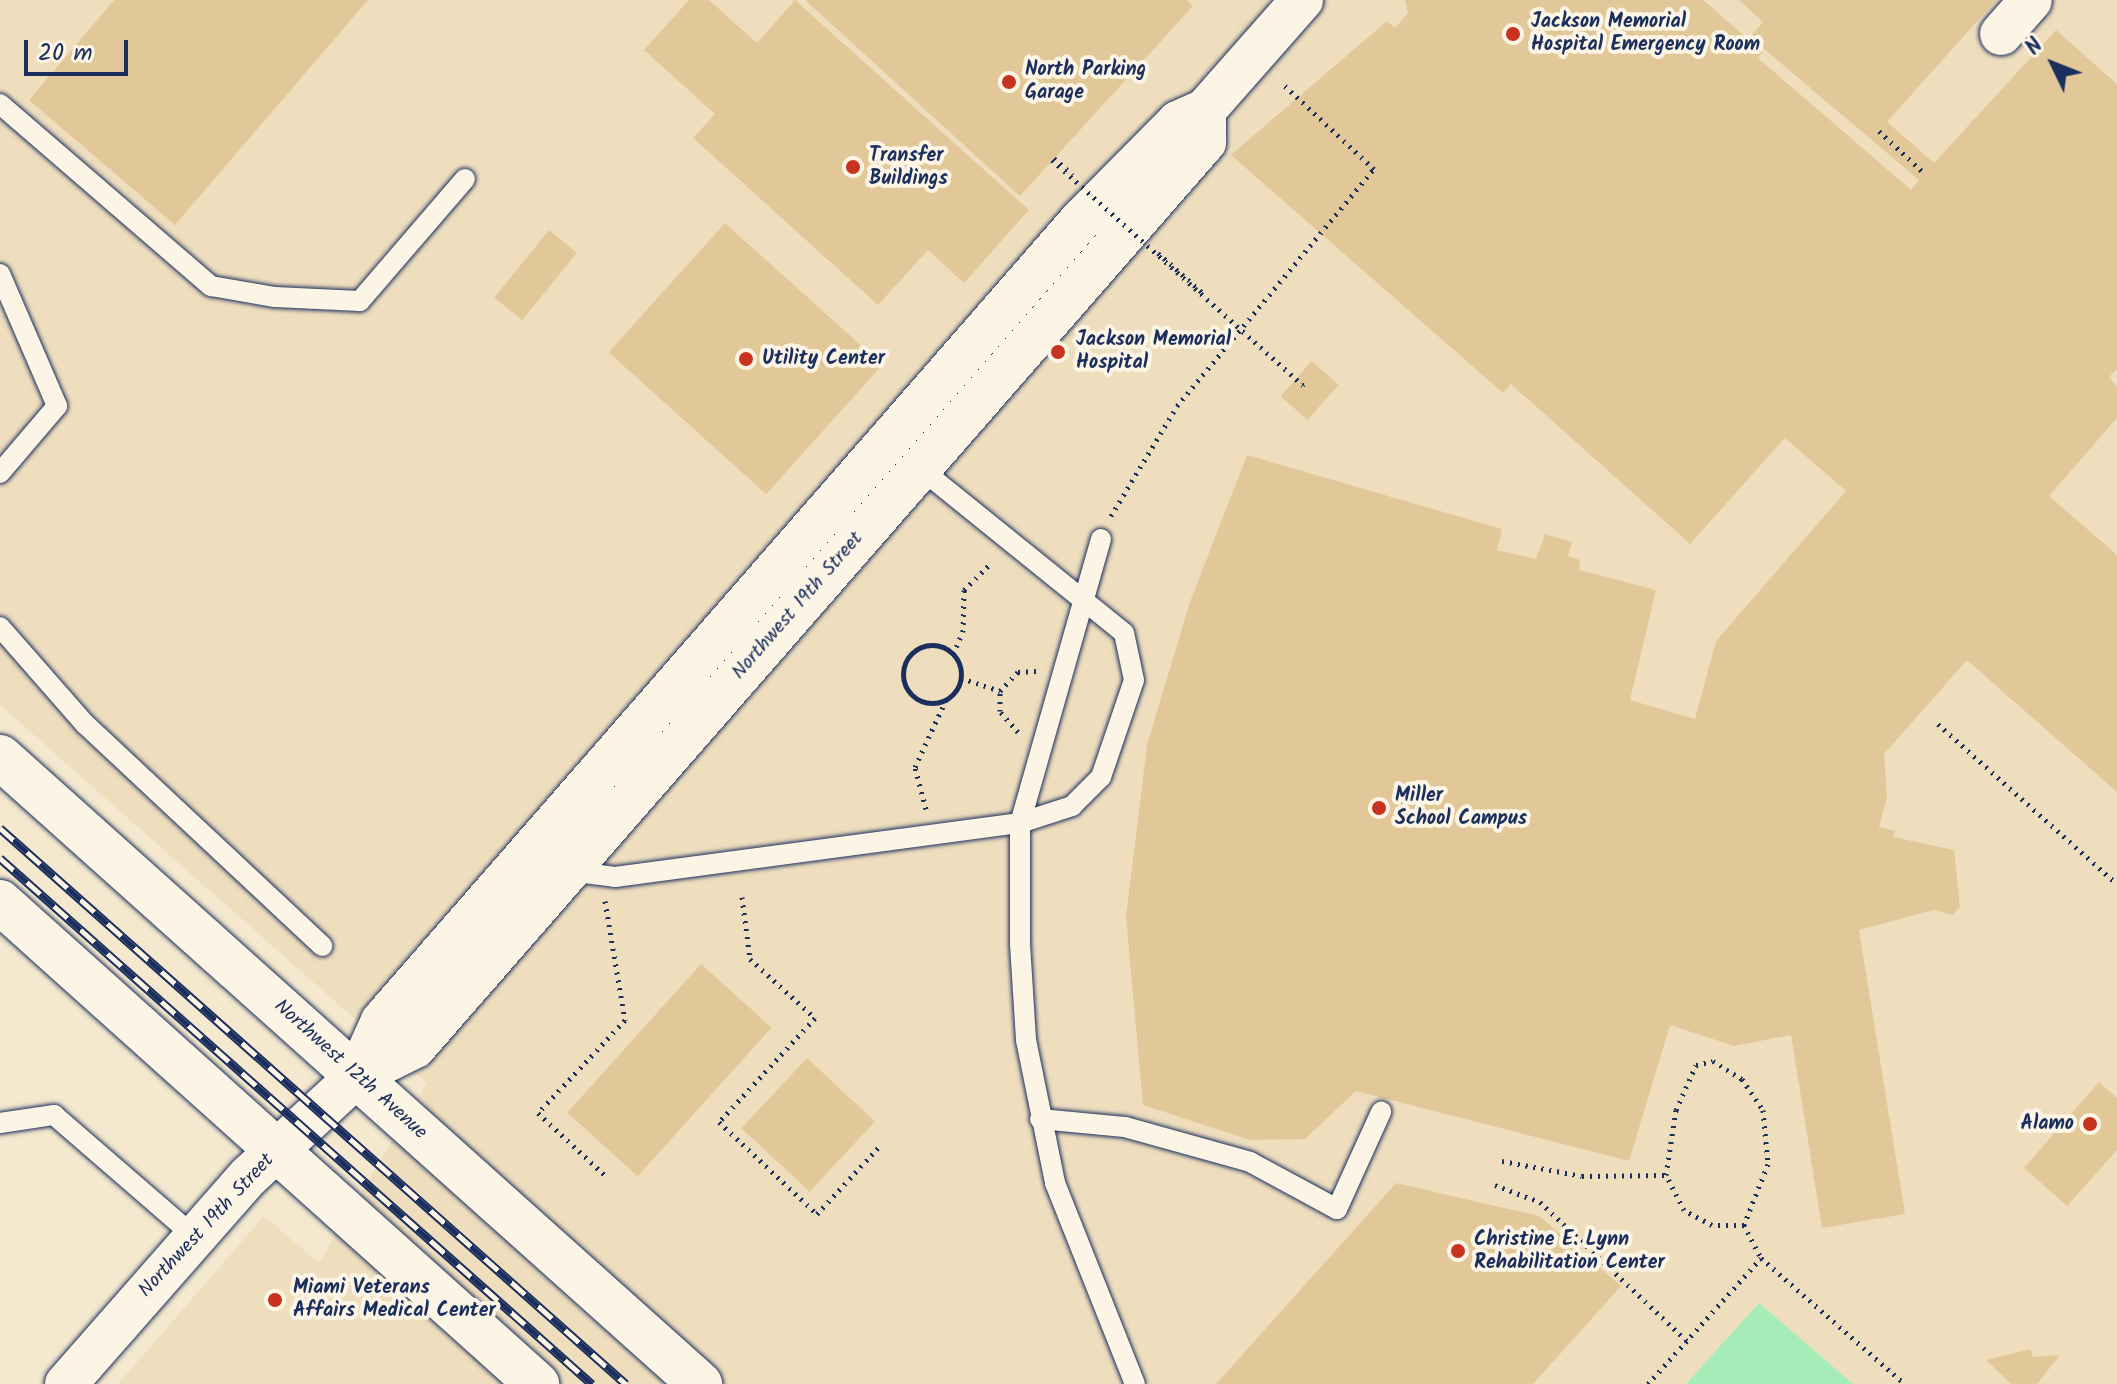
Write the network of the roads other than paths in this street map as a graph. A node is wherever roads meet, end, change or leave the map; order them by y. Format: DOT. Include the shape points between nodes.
graph roads {
  1 [pos="2031,0"];
  2 [pos="1281,7"];
  3 [pos="2001,34"];
  4 [pos="0,104"];
  5 [pos="465,179"];
  6 [pos="0,276"];
  7 [pos="904,454"];
  8 [pos="0,473"];
  9 [pos="1101,539"];
  10 [pos="1082,593"];
  11 [pos="0,627"];
  12 [pos="0,757"];
  13 [pos="1020,823"];
  14 [pos="524,855"];
  15 [pos="570,872"];
  16 [pos="0,902"];
  17 [pos="322,946"];
  18 [pos="357,1076"];
  19 [pos="1381,1112"];
  20 [pos="1040,1119"];
  21 [pos="0,1123"];
  22 [pos="277,1150"];
  23 [pos="195,1237"];
  24 [pos="66,1384"];
  25 [pos="537,1384"];
  26 [pos="700,1384"];
  27 [pos="1135,1384"];
  1 -- 3 [label="street"];
  2 -- 7 [label="street, Northwest 19th Street" via="1205,110 1178,122 1100,200"];
  4 -- 5 [label="lane" via="211,286 275,297 360,301"];
  6 -- 8 [label="lane" via="57,406"];
  7 -- 10 [label="lane"];
  7 -- 14 [label="street, Northwest 19th Street"];
  7 -- 15 [label="street, Northwest 19th Street"];
  9 -- 10 [label="lane"];
  10 -- 13 [label="lane"];
  10 -- 13 [label="lane" via="1124,633 1135,664 1116,748 1101,777 1072,806"];
  11 -- 17 [label="lane" via="85,724"];
  12 -- 18 [label="main road, Northwest 12th Avenue"];
  13 -- 15 [label="lane" via="615,877"];
  13 -- 20 [label="lane" via="1022,990"];
  14 -- 15 [label="lane"];
  14 -- 18 [label="street, Northwest 19th Street" via="382,1021"];
  15 -- 18 [label="street, Northwest 19th Street" via="415,1047"];
  16 -- 22 [label="main road"];
  18 -- 22 [label="street, Northwest 19th Street"];
  18 -- 26 [label="main road, Northwest 12th Avenue"];
  19 -- 20 [label="lane" via="1337,1209 1221,1154 1102,1122"];
  20 -- 27 [label="lane" via="1067,1220"];
  21 -- 23 [label="lane" via="54,1115"];
  22 -- 23 [label="street, Northwest 19th Street"];
  22 -- 25 [label="main road"];
  23 -- 24 [label="street, Northwest 19th Street"];
}
